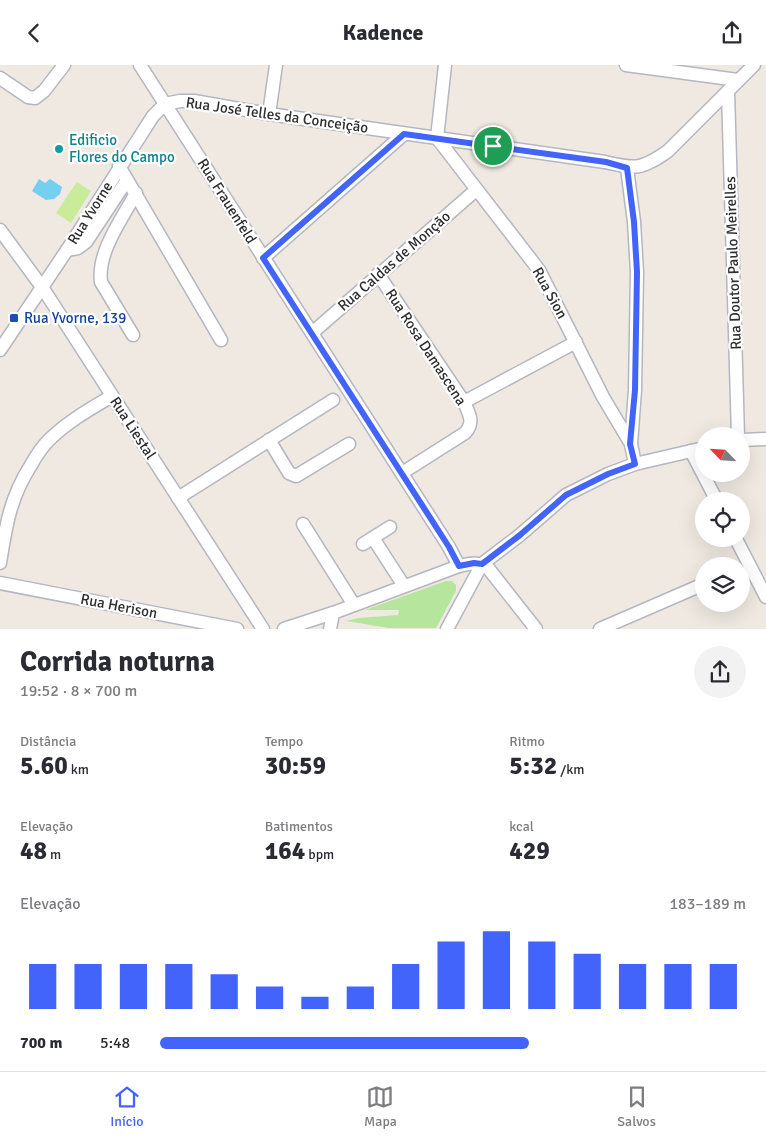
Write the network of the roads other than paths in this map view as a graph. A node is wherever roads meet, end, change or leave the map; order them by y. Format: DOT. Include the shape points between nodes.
graph roads {
  1 [pos="64,65"];
  2 [pos="140,65"];
  3 [pos="276,65"];
  4 [pos="445,65"];
  5 [pos="626,65"];
  6 [pos="754,65"];
  7 [pos="0,78"];
  8 [pos="738,80"];
  9 [pos="728,91"];
  10 [pos="165,104"];
  11 [pos="269,114"];
  12 [pos="404,134"];
  13 [pos="437,137"];
  14 [pos="119,166"];
  15 [pos="627,168"];
  16 [pos="127,180"];
  17 [pos="476,190"];
  18 [pos="136,193"];
  19 [pos="0,230"];
  20 [pos="67,250"];
  21 [pos="263,258"];
  22 [pos="378,274"];
  23 [pos="42,287"];
  24 [pos="312,333"];
  25 [pos="133,335"];
  26 [pos="221,339"];
  27 [pos="576,342"];
  28 [pos="0,350"];
  29 [pos="112,396"];
  30 [pos="333,400"];
  31 [pos="464,402"];
  32 [pos="738,427"];
  33 [pos="766,439"];
  34 [pos="269,440"];
  35 [pos="750,440"];
  36 [pos="350,444"];
  37 [pos="630,444"];
  38 [pos="695,450"];
  39 [pos="691,451"];
  40 [pos="635,464"];
  41 [pos="402,473"];
  42 [pos="712,492"];
  43 [pos="178,497"];
  44 [pos="303,523"];
  45 [pos="390,527"];
  46 [pos="0,563"];
  47 [pos="482,564"];
  48 [pos="459,566"];
  49 [pos="750,573"];
  50 [pos="0,583"];
  51 [pos="404,587"];
  52 [pos="695,588"];
  53 [pos="766,597"];
  54 [pos="354,605"];
  55 [pos="333,613"];
  56 [pos="237,629"];
  57 [pos="263,629"];
  58 [pos="284,629"];
  59 [pos="330,629"];
  60 [pos="447,629"];
  61 [pos="536,629"];
  62 [pos="600,629"];
  1 -- 7 [label="street" via="41,95 35,98 28,97"];
  2 -- 10 [label="street, Rua Frauenfeld"];
  3 -- 11 [label="street"];
  4 -- 13 [label="street"];
  5 -- 8 [label="street"];
  6 -- 8 [label="street"];
  8 -- 9 [label="street"];
  9 -- 15 [label="street" via="668,151 653,162"];
  9 -- 32 [label="street, Rua Doutor Paulo Meirelles"];
  10 -- 11 [label="street, Rua José Telles da Conceição" via="194,101"];
  10 -- 14 [label="street, Rua Yvorne"];
  10 -- 21 [label="street, Rua Frauenfeld"];
  11 -- 12 [label="street, Rua José Telles da Conceição"];
  12 -- 13 [label="street, Rua José Telles da Conceição"];
  12 -- 21 [label="street"];
  13 -- 15 [label="street, Rua José Telles da Conceição" via="606,162"];
  13 -- 17 [label="street, Rua Sion"];
  14 -- 16 [label="street"];
  14 -- 20 [label="street, Rua Yvorne"];
  15 -- 37 [label="street" via="637,272 635,390"];
  16 -- 18 [label="street"];
  16 -- 20 [label="street, Rua Yvorne" via="86,242"];
  17 -- 22 [label="street, Rua Caldas de Monção"];
  17 -- 27 [label="street, Rua Sion" via="539,270"];
  18 -- 25 [label="street" via="100,264 101,282"];
  18 -- 26 [label="street"];
  19 -- 23 [label="street, Rua Liestal"];
  20 -- 23 [label="street, Rua Yvorne"];
  21 -- 24 [label="street, Rua Frauenfeld"];
  22 -- 24 [label="street, Rua Caldas de Monção"];
  22 -- 31 [label="street, Rua Rosa Damascena"];
  23 -- 28 [label="street, Rua Yvorne"];
  23 -- 29 [label="street, Rua Liestal"];
  24 -- 41 [label="street, Rua Frauenfeld"];
  27 -- 31 [label="street"];
  27 -- 37 [label="street, Rua Sion"];
  29 -- 43 [label="street, Rua Liestal"];
  29 -- 46 [label="street" via="60,431 34,459 14,496"];
  30 -- 34 [label="street"];
  31 -- 41 [label="street, Rua Rosa Damascena" via="471,417 466,433"];
  33 -- 35 [label="street"];
  34 -- 36 [label="street" via="289,473 296,476"];
  34 -- 43 [label="street"];
  37 -- 40 [label="street, Rua Sion"];
  38 -- 39 [label="street"];
  39 -- 40 [label="street"];
  39 -- 42 [label="street"];
  40 -- 47 [label="street" via="566,495"];
  41 -- 48 [label="street, Rua Frauenfeld"];
  43 -- 57 [label="street, Rua Liestal"];
  44 -- 54 [label="street"];
  45 -- 51 [label="street" via="368,541"];
  47 -- 48 [label="street"];
  47 -- 60 [label="street"];
  47 -- 61 [label="street"];
  48 -- 51 [label="street"];
  49 -- 53 [label="street"];
  50 -- 56 [label="street, Rua Herison"];
  51 -- 54 [label="street"];
  52 -- 62 [label="street"];
  54 -- 55 [label="street"];
  55 -- 58 [label="street"];
  55 -- 59 [label="street"];
}
